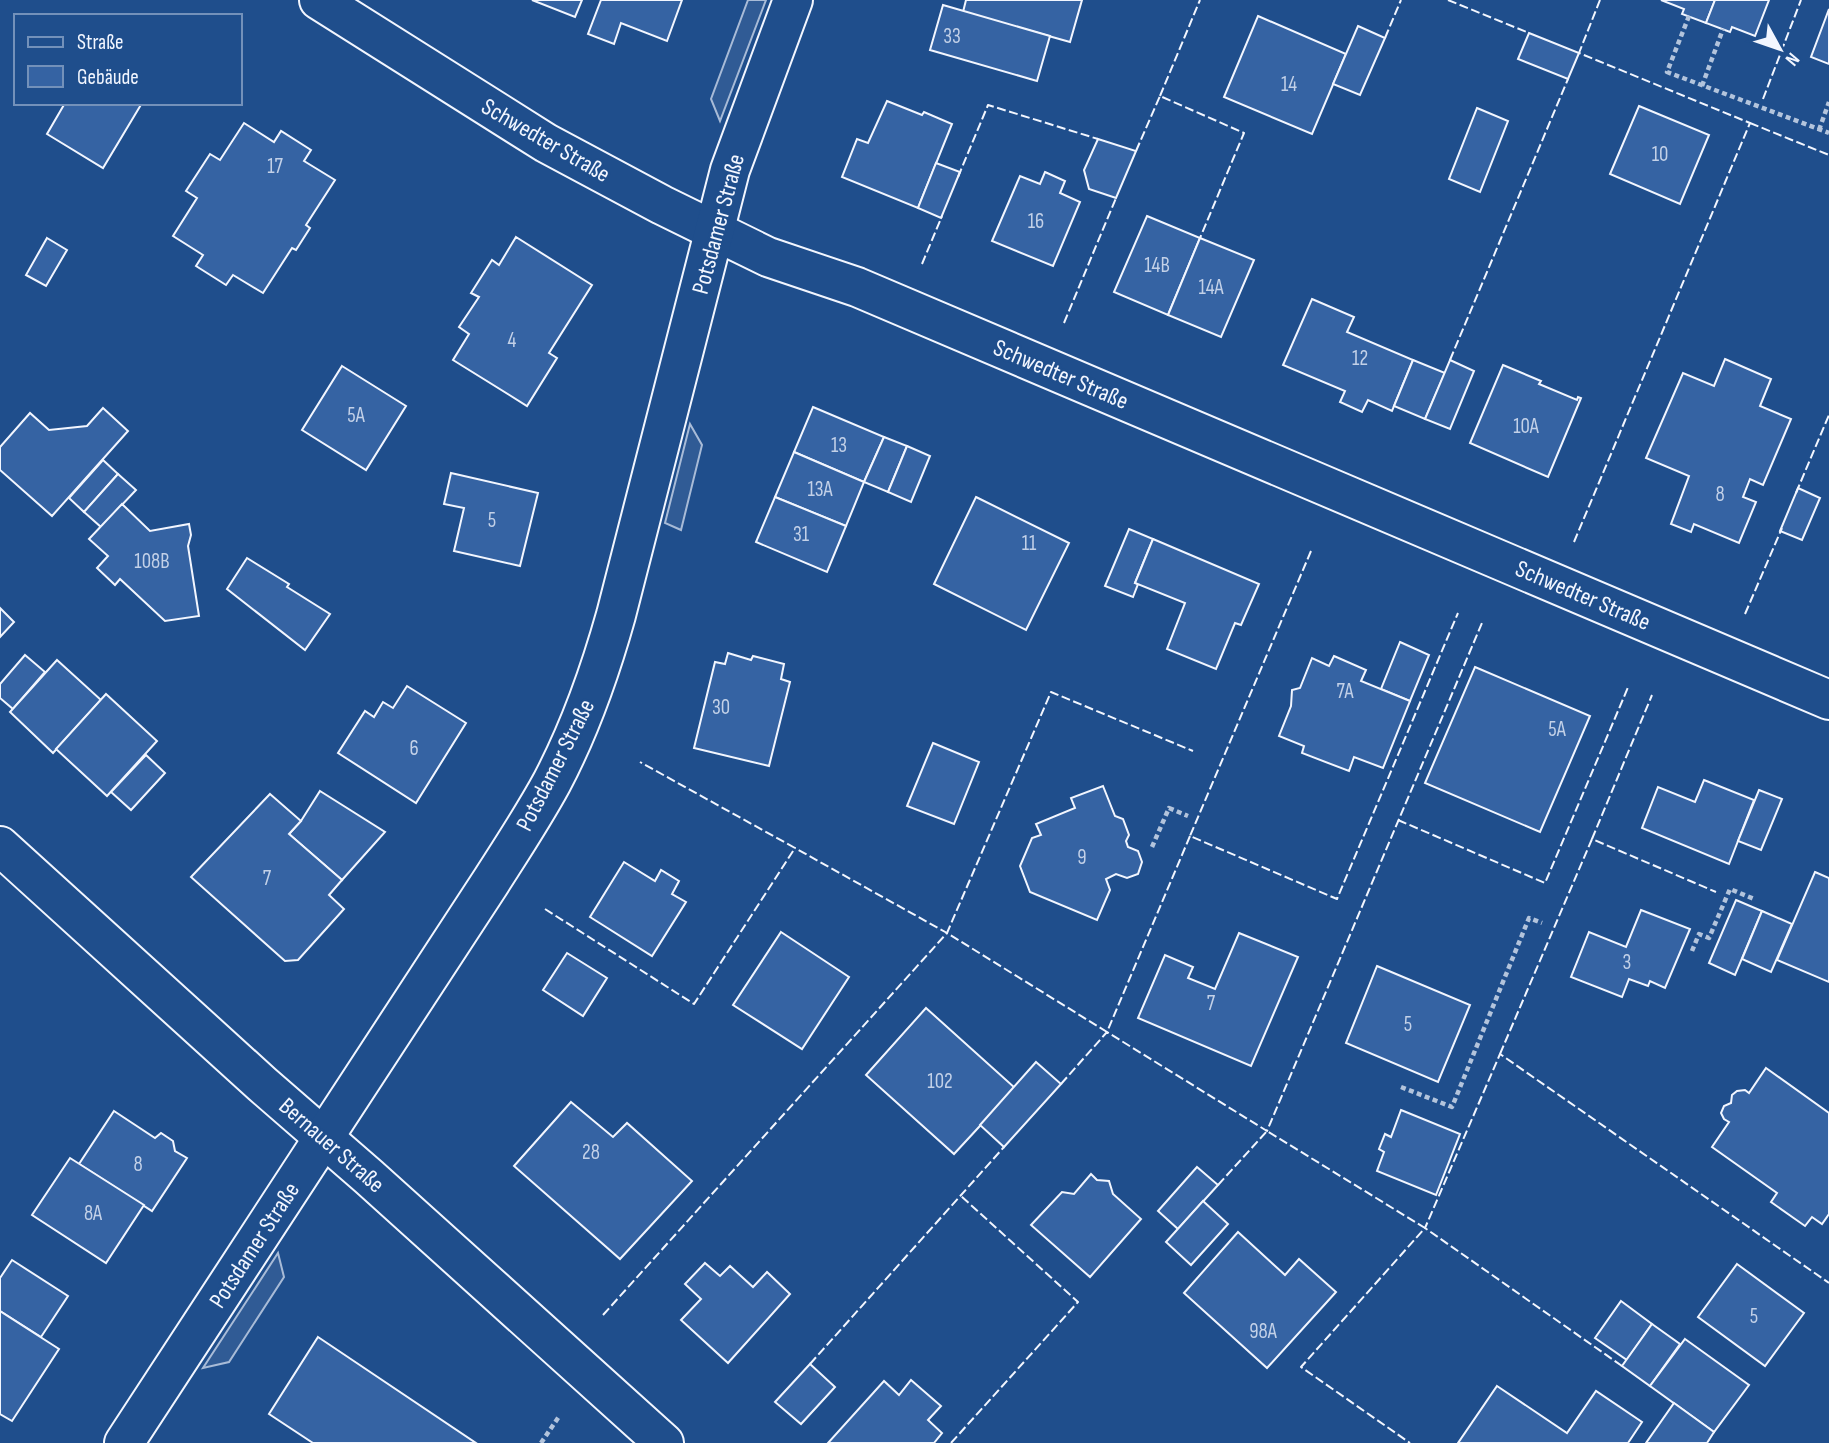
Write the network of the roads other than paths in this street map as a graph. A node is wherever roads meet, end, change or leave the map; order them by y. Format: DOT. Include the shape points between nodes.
graph roads {
  1 [pos="318,0"];
  2 [pos="793,0"];
  3 [pos="714,231"];
  4 [pos="1829,700"];
  5 [pos="0,846"];
  6 [pos="323,1137"];
  7 [pos="124,1443"];
  8 [pos="664,1443"];
  1 -- 3 [label="street, Schwedter Straße" via="546,142"];
  2 -- 3 [label="street, Potsdamer Straße" via="730,170"];
  3 -- 4 [label="street, Schwedter Straße" via="768,257 857,287"];
  3 -- 6 [label="street, Potsdamer Straße" via="616,615 582,716 534,813"];
  5 -- 6 [label="street, Bernauer Straße"];
  6 -- 7 [label="street, Potsdamer Straße"];
  6 -- 8 [label="street, Bernauer Straße"];
}
